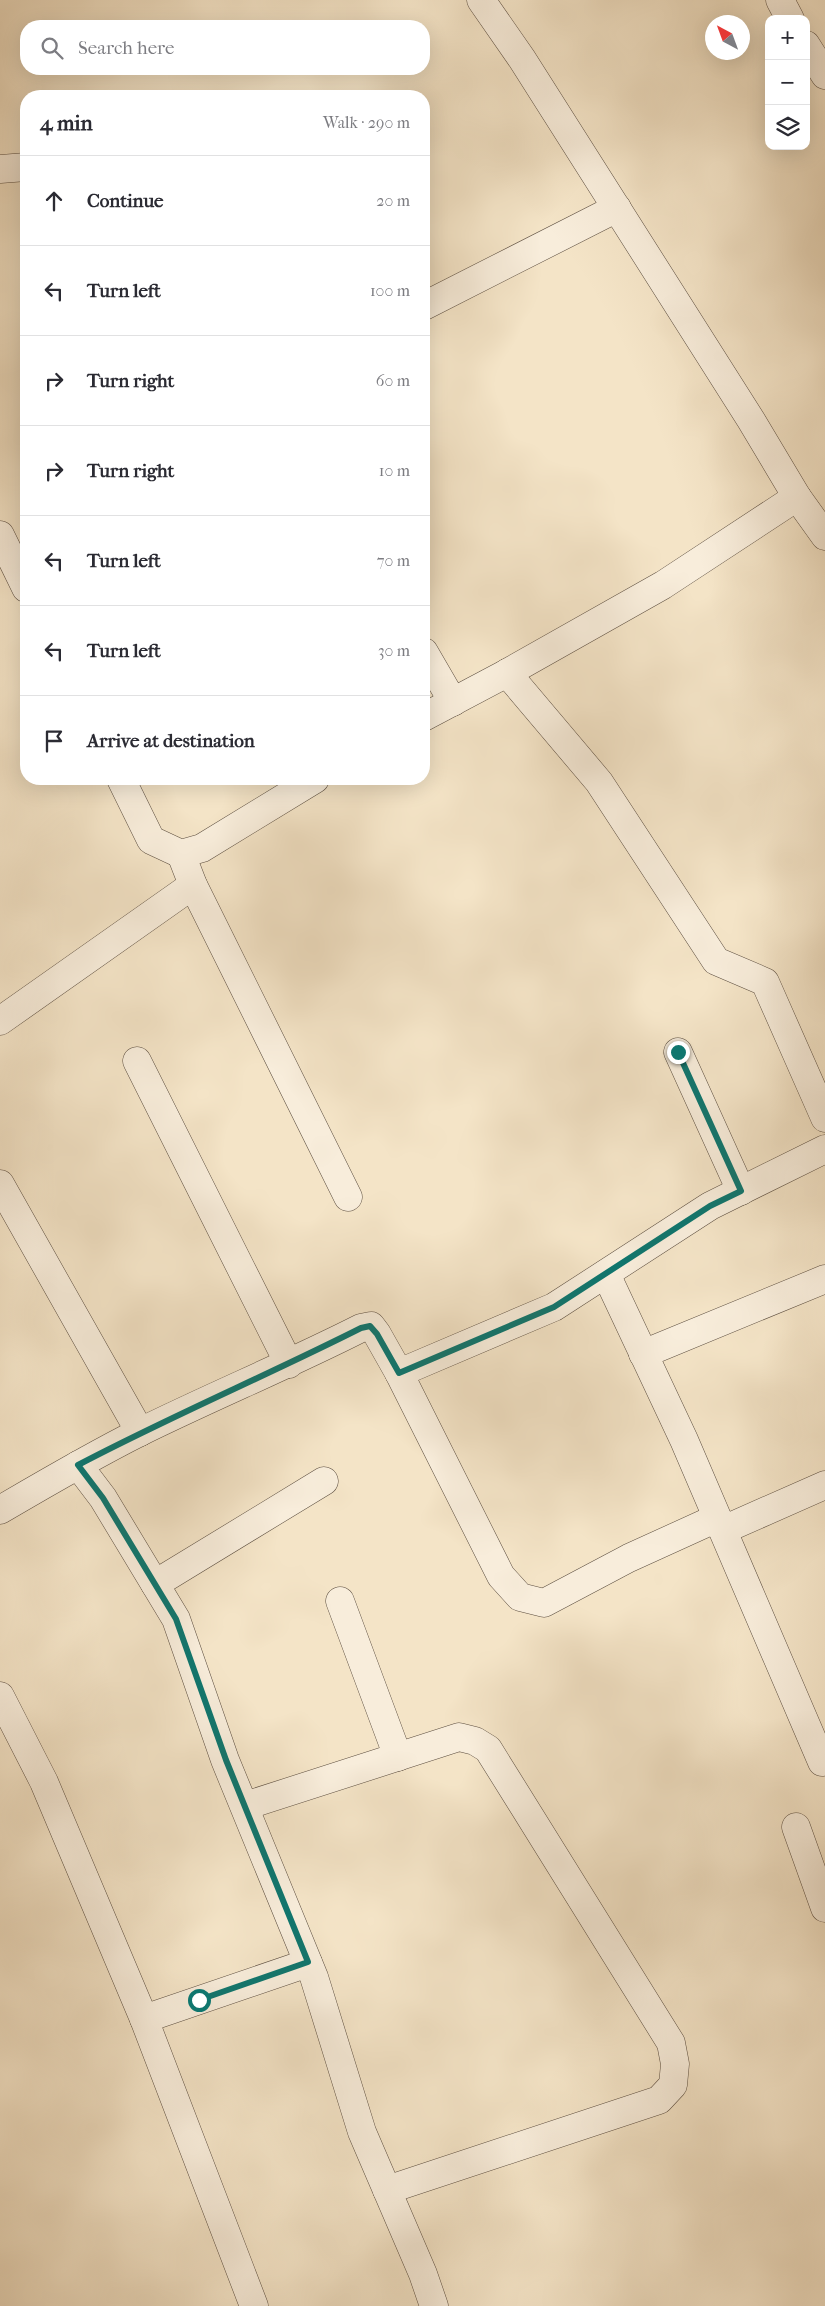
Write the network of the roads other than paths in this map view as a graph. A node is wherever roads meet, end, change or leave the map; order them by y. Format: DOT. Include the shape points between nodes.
graph roads {
  1 [pos="481,0"];
  2 [pos="780,0"];
  3 [pos="788,15"];
  4 [pos="810,51"];
  5 [pos="825,75"];
  6 [pos="20,167"];
  7 [pos="0,169"];
  8 [pos="617,208"];
  9 [pos="430,303"];
  10 [pos="797,497"];
  11 [pos="0,535"];
  12 [pos="825,536"];
  13 [pos="20,576"];
  14 [pos="430,662"];
  15 [pos="508,673"];
  16 [pos="453,702"];
  17 [pos="430,714"];
  18 [pos="124,785"];
  19 [pos="305,785"];
  20 [pos="181,854"];
  21 [pos="193,885"];
  22 [pos="0,1021"];
  23 [pos="678,1052"];
  24 [pos="137,1061"];
  25 [pos="825,1118"];
  26 [pos="825,1148"];
  27 [pos="0,1184"];
  28 [pos="741,1191"];
  29 [pos="348,1196"];
  30 [pos="606,1274"];
  31 [pos="825,1279"];
  32 [pos="643,1354"];
  33 [pos="289,1364"];
  34 [pos="399,1373"];
  35 [pos="140,1432"];
  36 [pos="78,1465"];
  37 [pos="324,1481"];
  38 [pos="825,1485"];
  39 [pos="0,1510"];
  40 [pos="720,1524"];
  41 [pos="155,1584"];
  42 [pos="340,1601"];
  43 [pos="0,1696"];
  44 [pos="398,1757"];
  45 [pos="822,1762"];
  46 [pos="244,1806"];
  47 [pos="796,1827"];
  48 [pos="825,1908"];
  49 [pos="308,1962"];
  50 [pos="144,2019"];
  51 [pos="387,2190"];
  52 [pos="254,2306"];
  53 [pos="434,2306"];
  1 -- 8 [label="street"];
  2 -- 3 [label="street"];
  4 -- 5 [label="street"];
  6 -- 7 [label="street"];
  8 -- 9 [label="street"];
  8 -- 10 [label="street"];
  10 -- 12 [label="street"];
  10 -- 15 [label="street" via="663,585"];
  11 -- 13 [label="street"];
  14 -- 16 [label="street"];
  15 -- 16 [label="street"];
  15 -- 25 [label="street" via="599,782 716,961 765,982"];
  16 -- 17 [label="street"];
  18 -- 20 [label="street" via="152,840"];
  19 -- 20 [label="street" via="202,848"];
  20 -- 21 [label="street"];
  21 -- 22 [label="street"];
  21 -- 29 [label="street"];
  23 -- 28 [label="street"];
  24 -- 33 [label="street"];
  26 -- 28 [label="street"];
  27 -- 35 [label="street"];
  28 -- 30 [label="street" via="710,1206"];
  30 -- 32 [label="street"];
  30 -- 34 [label="street" via="554,1307"];
  31 -- 32 [label="street"];
  32 -- 40 [label="street"];
  33 -- 34 [label="street" via="370,1326"];
  33 -- 35 [label="street"];
  34 -- 40 [label="street" via="501,1576 520,1597 544,1603 629,1558"];
  35 -- 36 [label="street"];
  36 -- 39 [label="street"];
  36 -- 41 [label="street" via="103,1498"];
  37 -- 41 [label="street"];
  38 -- 40 [label="street"];
  40 -- 45 [label="street"];
  41 -- 46 [label="street" via="176,1619"];
  42 -- 44 [label="street"];
  43 -- 50 [label="street" via="44,1782"];
  44 -- 46 [label="street"];
  44 -- 51 [label="street" via="459,1737 488,1749 671,2043 675,2064 673,2085 659,2100"];
  46 -- 49 [label="street"];
  47 -- 48 [label="street"];
  49 -- 50 [label="street"];
  49 -- 51 [label="street" via="362,2132"];
  50 -- 52 [label="street"];
  51 -- 53 [label="street"];
}
